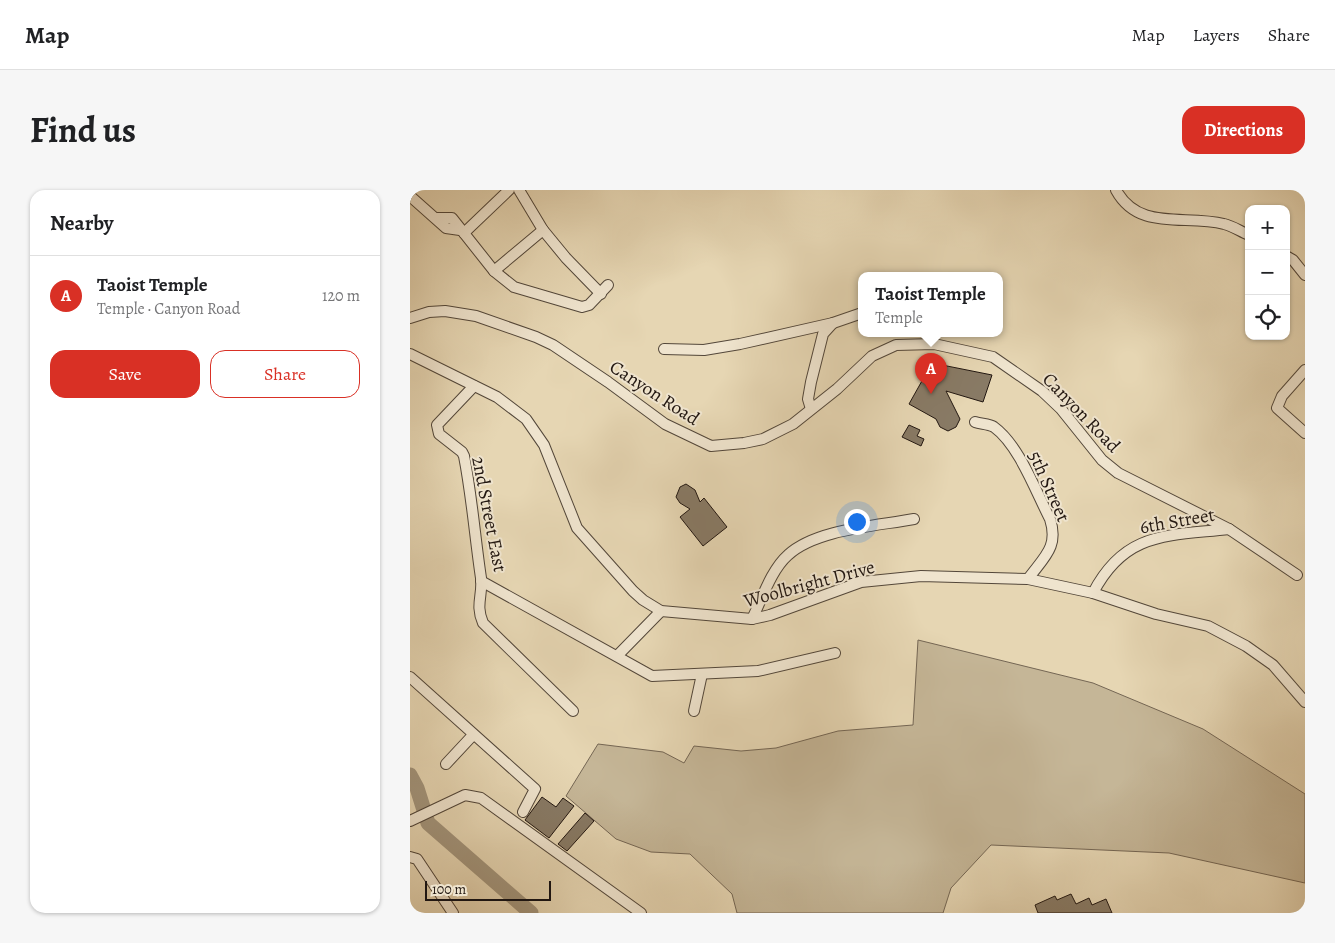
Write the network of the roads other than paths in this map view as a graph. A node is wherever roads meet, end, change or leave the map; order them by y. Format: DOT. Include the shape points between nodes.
graph roads {
  1 [pos="509,190"];
  2 [pos="519,190"];
  3 [pos="1116,190"];
  4 [pos="410,196"];
  5 [pos="437,218"];
  6 [pos="543,230"];
  7 [pos="462,231"];
  8 [pos="1245,234"];
  9 [pos="1290,258"];
  10 [pos="494,271"];
  11 [pos="1305,275"];
  12 [pos="608,285"];
  13 [pos="601,294"];
  14 [pos="858,314"];
  15 [pos="410,318"];
  16 [pos="833,323"];
  17 [pos="664,349"];
  18 [pos="410,354"];
  19 [pos="1305,370"];
  20 [pos="474,386"];
  21 [pos="811,409"];
  22 [pos="976,422"];
  23 [pos="1305,433"];
  24 [pos="914,519"];
  25 [pos="1229,528"];
  26 [pos="1297,574"];
  27 [pos="1028,579"];
  28 [pos="481,580"];
  29 [pos="1092,593"];
  30 [pos="662,611"];
  31 [pos="752,619"];
  32 [pos="835,653"];
  33 [pos="617,656"];
  34 [pos="702,674"];
  35 [pos="410,677"];
  36 [pos="1305,702"];
  37 [pos="573,711"];
  38 [pos="694,711"];
  39 [pos="473,735"];
  40 [pos="446,764"];
  41 [pos="523,812"];
  42 [pos="411,821"];
  43 [pos="410,857"];
  44 [pos="453,913"];
  45 [pos="641,913"];
  1 -- 7 [label="street"];
  2 -- 6 [label="street"];
  3 -- 8 [label="street" via="1123,203 1155,219 1225,224"];
  4 -- 5 [label="street"];
  5 -- 7 [label="street" via="446,228"];
  5 -- 7 [label="street" via="452,218"];
  6 -- 10 [label="street"];
  6 -- 13 [label="street"];
  7 -- 10 [label="street"];
  9 -- 11 [label="street"];
  10 -- 13 [label="street" via="514,287 574,306 589,305"];
  12 -- 13 [label="street"];
  14 -- 16 [label="street"];
  15 -- 21 [label="street, Canyon Road" via="445,311 476,316 536,337 608,382 665,424 711,446 763,439 793,424"];
  16 -- 17 [label="street" via="704,350"];
  16 -- 21 [label="street" via="823,334 810,382 808,399"];
  18 -- 20 [label="street, Woolbright Drive"];
  19 -- 23 [label="street" via="1282,396 1276,408"];
  20 -- 28 [label="street, 2nd Street East" via="437,425 439,434 464,456"];
  20 -- 30 [label="street, Woolbright Drive" via="516,410 531,425 544,445 578,528 632,591"];
  21 -- 25 [label="street, Canyon Road" via="872,356 896,345 934,344 994,357 1042,391 1061,409 1102,460 1118,473"];
  22 -- 27 [label="street, 5th Street" via="992,426 1016,452 1054,531 1052,548"];
  24 -- 31 [label="street" via="842,531 809,542 788,554 779,565"];
  25 -- 26 [label="street, Canyon Road"];
  25 -- 29 [label="street, 6th Street" via="1149,539 1132,547 1099,580"];
  27 -- 29 [label="street, Woolbright Drive"];
  27 -- 31 [label="street, Woolbright Drive" via="921,576 861,582"];
  28 -- 33 [label="street, 2nd Street East"];
  28 -- 37 [label="street" via="479,607 483,624"];
  29 -- 36 [label="street, Woolbright Drive" via="1156,614 1208,626 1273,665"];
  30 -- 31 [label="street, Woolbright Drive"];
  30 -- 33 [label="street"];
  32 -- 34 [label="street, 2nd Street East" via="758,671"];
  33 -- 34 [label="street, 2nd Street East" via="652,676"];
  34 -- 38 [label="street"];
  35 -- 39 [label="street"];
  39 -- 40 [label="street"];
  39 -- 41 [label="street" via="535,788"];
  42 -- 45 [label="street" via="465,795 481,798"];
  43 -- 44 [label="street" via="417,859"];
}
